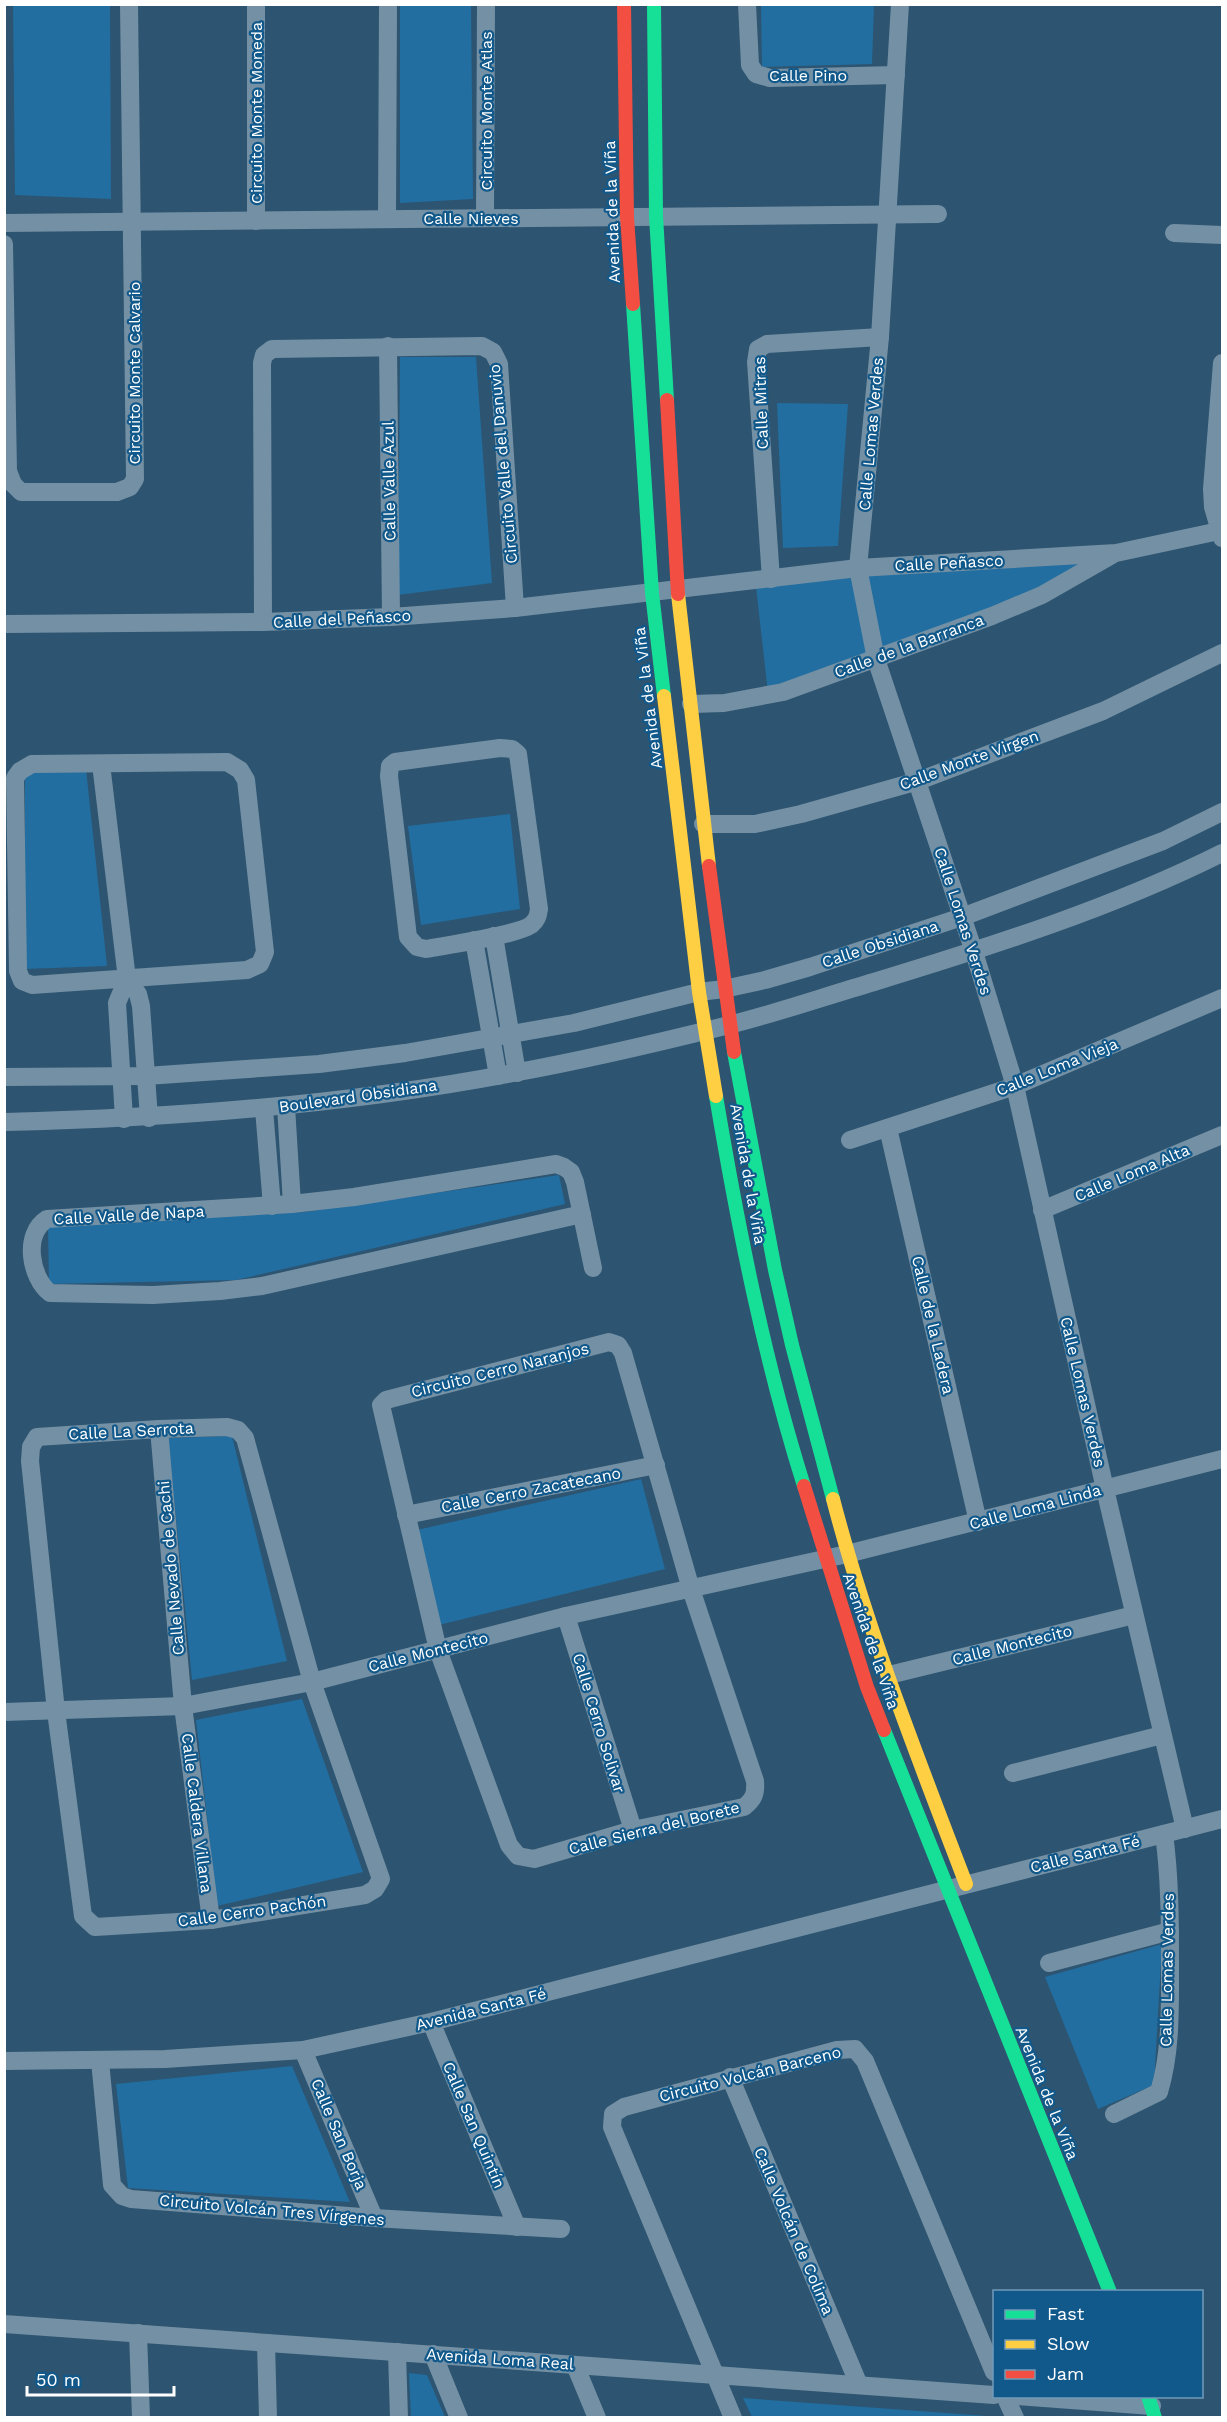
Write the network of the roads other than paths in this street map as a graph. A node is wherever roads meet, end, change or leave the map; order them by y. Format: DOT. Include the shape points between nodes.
graph roads {
  1 [pos="129,4"];
  2 [pos="256,4"];
  3 [pos="388,4"];
  4 [pos="486,4"];
  5 [pos="624,4"];
  6 [pos="654,4"];
  7 [pos="747,4"];
  8 [pos="900,4"];
  9 [pos="896,75"];
  10 [pos="938,213"];
  11 [pos="886,214"];
  12 [pos="656,216"];
  13 [pos="627,217"];
  14 [pos="485,218"];
  15 [pos="387,219"];
  16 [pos="256,220"];
  17 [pos="133,222"];
  18 [pos="4,223"];
  19 [pos="1174,233"];
  20 [pos="1222,236"];
  21 [pos="4,244"];
  22 [pos="880,337"];
  23 [pos="388,346"];
  24 [pos="1222,363"];
  25 [pos="1221,534"];
  26 [pos="1116,553"];
  27 [pos="858,568"];
  28 [pos="771,579"];
  29 [pos="678,590"];
  30 [pos="652,592"];
  31 [pos="514,608"];
  32 [pos="391,617"];
  33 [pos="263,622"];
  34 [pos="4,624"];
  35 [pos="1222,653"];
  36 [pos="876,659"];
  37 [pos="691,704"];
  38 [pos="101,764"];
  39 [pos="918,781"];
  40 [pos="1222,812"];
  41 [pos="703,824"];
  42 [pos="1222,852"];
  43 [pos="962,917"];
  44 [pos="494,936"];
  45 [pos="474,940"];
  46 [pos="974,952"];
  47 [pos="127,979"];
  48 [pos="724,989"];
  49 [pos="699,992"];
  50 [pos="1222,998"];
  51 [pos="729,1025"];
  52 [pos="706,1030"];
  53 [pos="510,1035"];
  54 [pos="492,1039"];
  55 [pos="517,1072"];
  56 [pos="146,1076"];
  57 [pos="498,1076"];
  58 [pos="4,1077"];
  59 [pos="121,1077"];
  60 [pos="1015,1086"];
  61 [pos="286,1106"];
  62 [pos="264,1108"];
  63 [pos="149,1118"];
  64 [pos="124,1119"];
  65 [pos="4,1122"];
  66 [pos="888,1128"];
  67 [pos="1222,1135"];
  68 [pos="850,1140"];
  69 [pos="292,1204"];
  70 [pos="272,1206"];
  71 [pos="1041,1210"];
  72 [pos="582,1214"];
  73 [pos="593,1268"];
  74 [pos="159,1429"];
  75 [pos="1222,1459"];
  76 [pos="657,1465"];
  77 [pos="1105,1489"];
  78 [pos="406,1515"];
  79 [pos="978,1522"];
  80 [pos="847,1554"];
  81 [pos="826,1558"];
  82 [pos="691,1589"];
  83 [pos="1134,1615"];
  84 [pos="566,1616"];
  85 [pos="438,1650"];
  86 [pos="890,1675"];
  87 [pos="312,1682"];
  88 [pos="183,1707"];
  89 [pos="56,1711"];
  90 [pos="4,1712"];
  91 [pos="1162,1735"];
  92 [pos="1013,1773"];
  93 [pos="1222,1819"];
  94 [pos="1185,1829"];
  95 [pos="633,1830"];
  96 [pos="1164,1834"];
  97 [pos="966,1884"];
  98 [pos="947,1889"];
  99 [pos="211,1920"];
  100 [pos="1170,1931"];
  101 [pos="1049,1963"];
  102 [pos="431,2022"];
  103 [pos="303,2050"];
  104 [pos="4,2061"];
  105 [pos="100,2061"];
  106 [pos="730,2078"];
  107 [pos="1114,2114"];
  108 [pos="375,2218"];
  109 [pos="517,2228"];
  110 [pos="561,2229"];
  111 [pos="1109,2290"];
  112 [pos="4,2324"];
  113 [pos="138,2333"];
  114 [pos="266,2343"];
  115 [pos="397,2352"];
  116 [pos="433,2354"];
  117 [pos="575,2365"];
  118 [pos="993,2370"];
  119 [pos="714,2375"];
  120 [pos="859,2385"];
  121 [pos="993,2395"];
  122 [pos="1005,2398"];
  123 [pos="1030,2398"];
  124 [pos="1152,2407"];
  125 [pos="141,2418"];
  126 [pos="268,2418"];
  127 [pos="399,2418"];
  128 [pos="459,2418"];
  129 [pos="597,2418"];
  130 [pos="733,2418"];
  131 [pos="1015,2418"];
  1 -- 17 [label="street"];
  2 -- 16 [label="street, Circuito Monte Moneda"];
  3 -- 15 [label="street"];
  4 -- 14 [label="street, Circuito Monte Atlas"];
  5 -- 13 [label="street, Avenida de la Viña"];
  6 -- 12 [label="street, Avenida de la Viña"];
  7 -- 9 [label="street, Calle Pino" via="750,65 756,74 770,78"];
  8 -- 9 [label="street, Calle Lomas Verdes"];
  9 -- 11 [label="street, Calle Lomas Verdes"];
  10 -- 11 [label="street, Calle Nieves"];
  11 -- 12 [label="street, Calle Nieves"];
  11 -- 22 [label="street, Calle Lomas Verdes"];
  12 -- 13 [label="street, Calle Nieves"];
  12 -- 29 [label="street, Avenida de la Viña"];
  13 -- 14 [label="street, Calle Nieves"];
  13 -- 30 [label="street, Avenida de la Viña"];
  14 -- 15 [label="street, Calle Nieves"];
  15 -- 16 [label="street, Calle Nieves"];
  16 -- 17 [label="street, Calle Nieves"];
  17 -- 18 [label="street, Calle Nieves"];
  17 -- 21 [label="street, Circuito Monte Calvario" via="135,479 130,487 117,492 21,492 13,484 8,471"];
  19 -- 20 [label="street"];
  22 -- 27 [label="street, Calle Lomas Verdes"];
  22 -- 28 [label="street, Calle Mitras" via="767,344 758,350"];
  23 -- 31 [label="street, Circuito Valle del Danuvio" via="482,346 493,352 499,364"];
  23 -- 32 [label="street, Calle Valle Azul"];
  23 -- 33 [label="street, Circuito Valle del Danuvio" via="272,349 264,355"];
  24 -- 25 [label="street" via="1212,489"];
  25 -- 26 [label="street, Calle Peñasco"];
  26 -- 27 [label="street, Calle Peñasco"];
  26 -- 36 [label="street, Calle de la Barranca" via="1042,595"];
  27 -- 28 [label="street, Calle Peñasco"];
  27 -- 36 [label="street, Calle Lomas Verdes"];
  28 -- 29 [label="street, Calle Peñasco"];
  29 -- 30 [label="street, Calle del Peñasco"];
  29 -- 37 [label="street, Avenida de la Viña"];
  30 -- 31 [label="street, Calle del Peñasco"];
  30 -- 49 [label="street, Avenida de la Viña"];
  31 -- 32 [label="street, Calle del Peñasco"];
  32 -- 33 [label="street, Calle del Peñasco"];
  33 -- 34 [label="street, Calle del Peñasco"];
  35 -- 39 [label="street, Calle Monte Virgen" via="1102,711"];
  36 -- 37 [label="street, Calle de la Barranca" via="783,693"];
  36 -- 39 [label="street, Calle Lomas Verdes"];
  37 -- 41 [label="street, Avenida de la Viña"];
  38 -- 47 [label="street"];
  38 -- 47 [label="street" via="32,764 15,778 18,971 22,981 32,985"];
  38 -- 47 [label="street" via="227,762 240,770 246,780 264,958 247,970"];
  39 -- 41 [label="street, Calle Monte Virgen" via="756,824"];
  39 -- 43 [label="street, Calle Lomas Verdes"];
  40 -- 43 [label="street, Calle Obsidiana" via="1163,841"];
  41 -- 48 [label="street, Avenida de la Viña"];
  42 -- 46 [label="street, Calle Obsidiana" via="1168,880"];
  43 -- 46 [label="street, Calle Lomas Verdes"];
  43 -- 48 [label="street, Calle Obsidiana" via="810,967"];
  44 -- 45 [label="street"];
  44 -- 45 [label="street" via="530,926 539,909 518,754 500,748 395,762 390,766 389,776 408,938 426,949"];
  44 -- 53 [label="street"];
  45 -- 54 [label="street"];
  46 -- 51 [label="street, Calle Obsidiana"];
  46 -- 60 [label="street, Calle Lomas Verdes"];
  47 -- 56 [label="street" via="141,1006"];
  47 -- 59 [label="street" via="117,1003"];
  48 -- 49 [label="street, Calle Obsidiana"];
  48 -- 51 [label="street, Avenida de la Viña"];
  49 -- 52 [label="street, Avenida de la Viña"];
  49 -- 53 [label="street"];
  50 -- 60 [label="street, Calle Loma Vieja"];
  51 -- 52 [label="street, Calle Obsidiana"];
  51 -- 80 [label="street, Avenida de la Viña" via="777,1280"];
  52 -- 55 [label="street, Boulevard Obsidiana"];
  52 -- 81 [label="street, Avenida de la Viña" via="729,1175 759,1316 786,1429"];
  53 -- 54 [label="street"];
  53 -- 55 [label="street"];
  54 -- 56 [label="street" via="319,1064"];
  54 -- 57 [label="street"];
  55 -- 57 [label="street, Boulevard Obsidiana"];
  56 -- 59 [label="street"];
  56 -- 63 [label="street"];
  57 -- 61 [label="street, Boulevard Obsidiana"];
  58 -- 59 [label="street"];
  59 -- 64 [label="street"];
  60 -- 66 [label="street, Calle Loma Vieja"];
  60 -- 71 [label="street, Calle Lomas Verdes"];
  61 -- 62 [label="street, Boulevard Obsidiana"];
  61 -- 69 [label="street"];
  62 -- 63 [label="street, Boulevard Obsidiana"];
  62 -- 70 [label="street"];
  63 -- 64 [label="street, Boulevard Obsidiana"];
  64 -- 65 [label="street, Boulevard Obsidiana"];
  66 -- 68 [label="street, Calle Loma Vieja"];
  66 -- 79 [label="street, Calle de la Ladera"];
  67 -- 71 [label="street, Calle Loma Alta"];
  69 -- 70 [label="street, Calle Valle de Napa"];
  69 -- 72 [label="street, Calle Valle de Napa" via="556,1164 571,1172"];
  70 -- 72 [label="street, Calle Valle de Napa" via="47,1219 34,1234 33,1263 50,1293 153,1295 220,1291 310,1277"];
  71 -- 77 [label="street, Calle Lomas Verdes"];
  72 -- 73 [label="street, Calle Valle de Napa"];
  74 -- 87 [label="street, Calle La Serrota" via="227,1427 238,1430 245,1438"];
  74 -- 88 [label="street, Calle Nevado de Cachi"];
  74 -- 89 [label="street, Calle La Serrota" via="37,1437 30,1447"];
  75 -- 77 [label="street, Calle Loma Linda"];
  76 -- 78 [label="street, Calle Cerro Zacatecano"];
  76 -- 78 [label="street, Circuito Cerro Naranjos" via="623,1353 618,1345 609,1342 386,1400 381,1405 382,1414"];
  76 -- 82 [label="street, Circuito Cerro Naranjos"];
  77 -- 79 [label="street, Calle Loma Linda"];
  77 -- 83 [label="street, Calle Lomas Verdes"];
  78 -- 85 [label="street, Circuito Cerro Naranjos"];
  79 -- 80 [label="street, Calle Loma Linda"];
  80 -- 81 [label="street, Calle Montecito"];
  80 -- 86 [label="street, Avenida de la Viña"];
  81 -- 82 [label="street, Calle Montecito"];
  81 -- 98 [label="street, Avenida de la Viña" via="867,1687"];
  82 -- 84 [label="street, Calle Montecito"];
  82 -- 95 [label="street, Calle Sierra del Borete" via="756,1792 744,1807"];
  83 -- 86 [label="street, Calle Montecito"];
  83 -- 91 [label="street, Calle Lomas Verdes"];
  84 -- 85 [label="street, Calle Montecito"];
  84 -- 95 [label="street, Calle Cerro Solivar"];
  85 -- 87 [label="street, Calle Montecito"];
  85 -- 95 [label="street, Calle Sierra del Borete" via="509,1845 518,1856 534,1859"];
  86 -- 97 [label="street, Avenida de la Viña"];
  87 -- 88 [label="street, Calle Montecito"];
  87 -- 99 [label="street, Calle Cerro Pachón" via="381,1878 366,1895"];
  88 -- 89 [label="street, Calle Montecito"];
  88 -- 99 [label="street, Calle Caldera Villana"];
  89 -- 90 [label="street, Calle Montecito"];
  89 -- 99 [label="street, Calle Cerro Pachón" via="82,1916 95,1927"];
  91 -- 92 [label="street"];
  91 -- 94 [label="street, Calle Lomas Verdes"];
  93 -- 94 [label="street, Calle Santa Fé"];
  94 -- 96 [label="street, Calle Santa Fé"];
  96 -- 97 [label="street, Calle Santa Fé"];
  96 -- 100 [label="street, Calle Lomas Verdes"];
  97 -- 98 [label="street, Calle Santa Fé"];
  98 -- 102 [label="street, Avenida Santa Fé"];
  98 -- 111 [label="street, Avenida de la Viña"];
  100 -- 101 [label="street"];
  100 -- 107 [label="street, Calle Lomas Verdes" via="1170,2010 1164,2076 1159,2092"];
  102 -- 103 [label="street, Avenida Santa Fé"];
  102 -- 109 [label="street, Calle San Quintín"];
  103 -- 105 [label="street, Avenida Santa Fé"];
  103 -- 108 [label="street, Calle San Borja"];
  104 -- 105 [label="street, Avenida Santa Fé"];
  105 -- 108 [label="street, Circuito Volcán Tres Vírgenes" via="112,2185 122,2196"];
  106 -- 118 [label="street, Circuito Volcán Barceno" via="837,2050 855,2049 865,2061"];
  106 -- 119 [label="street, Circuito Volcán Barceno" via="624,2107 613,2114 612,2127"];
  106 -- 120 [label="street, Calle Volcán de Colima"];
  108 -- 109 [label="street, Circuito Volcán Tres Vírgenes"];
  109 -- 110 [label="street, Circuito Volcán Tres Vírgenes"];
  112 -- 113 [label="street, Avenida Loma Real"];
  113 -- 114 [label="street, Avenida Loma Real"];
  113 -- 125 [label="street"];
  114 -- 115 [label="street, Avenida Loma Real"];
  114 -- 126 [label="street"];
  115 -- 116 [label="street, Avenida Loma Real"];
  115 -- 127 [label="street"];
  116 -- 117 [label="street, Avenida Loma Real"];
  116 -- 128 [label="street"];
  117 -- 119 [label="street, Avenida Loma Real"];
  117 -- 129 [label="street"];
  119 -- 120 [label="street, Avenida Loma Real"];
  119 -- 130 [label="street"];
  120 -- 121 [label="street, Avenida Loma Real"];
  122 -- 131 [label="street"];
  123 -- 124 [label="street"];
}
